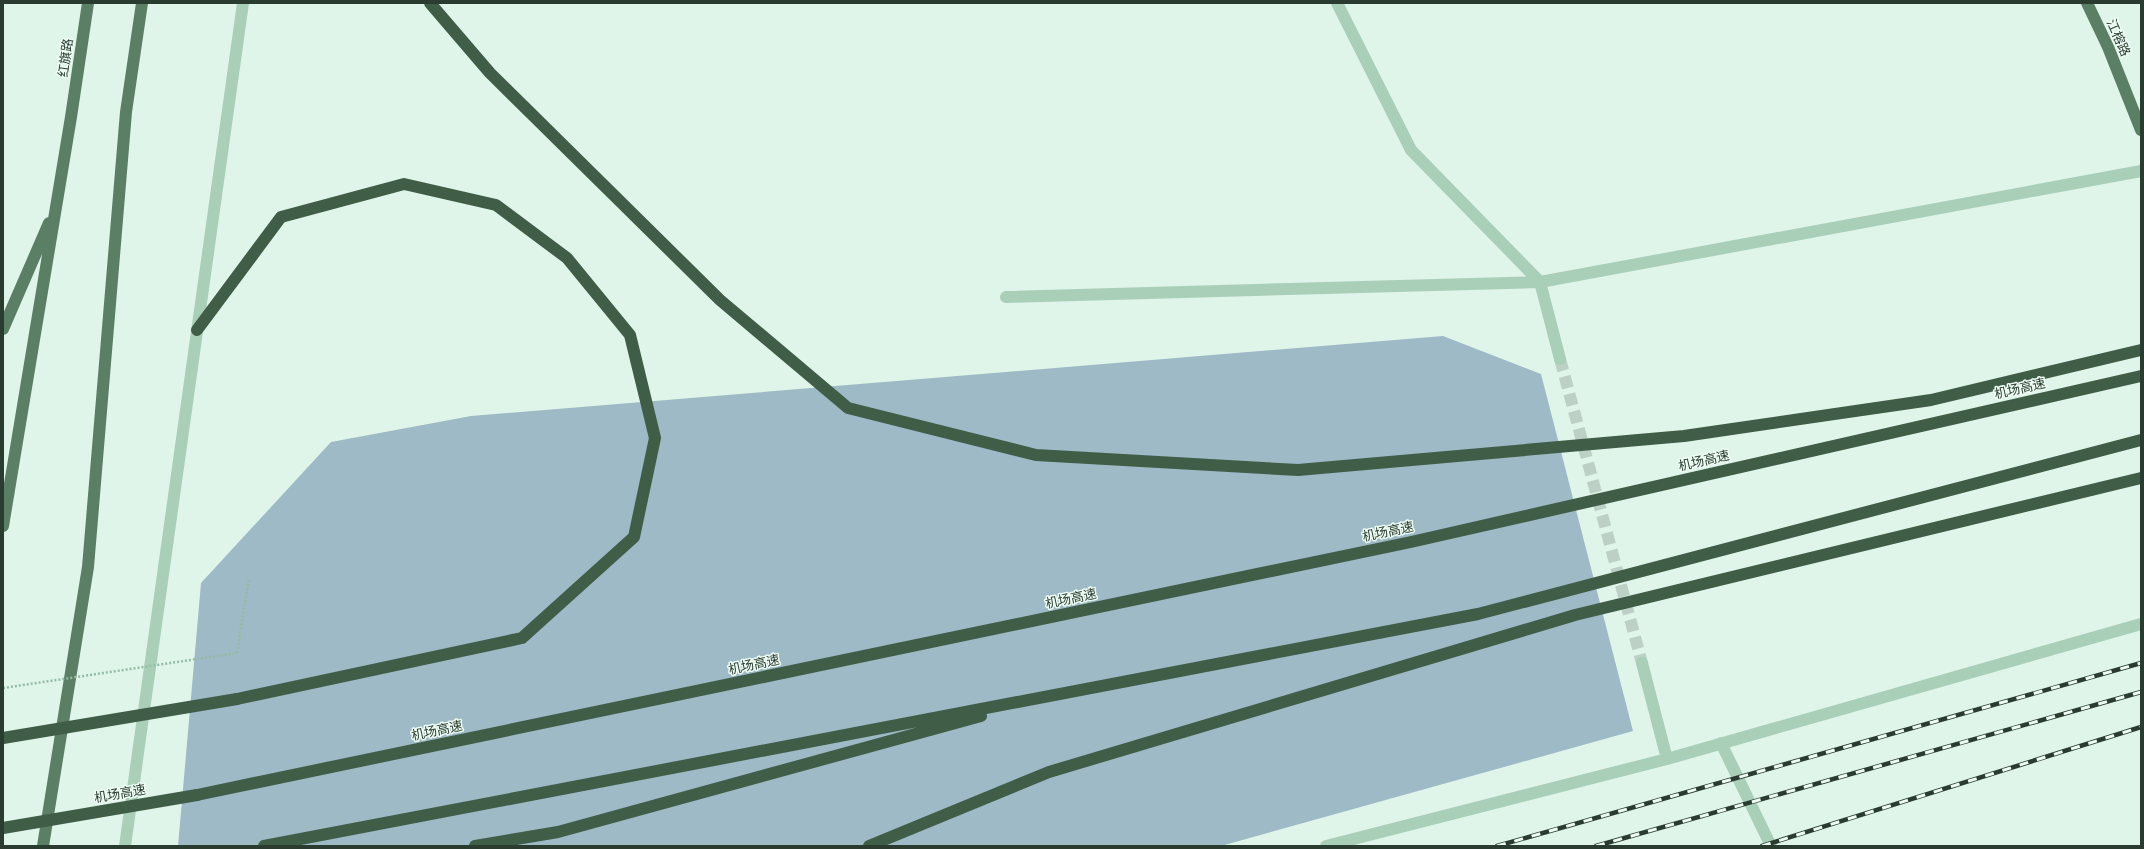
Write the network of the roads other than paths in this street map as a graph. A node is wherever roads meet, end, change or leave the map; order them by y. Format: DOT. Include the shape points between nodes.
graph roads {
  1 [pos="88,3"];
  2 [pos="142,3"];
  3 [pos="243,3"];
  4 [pos="430,3"];
  5 [pos="1337,3"];
  6 [pos="2086,3"];
  7 [pos="2141,130"];
  8 [pos="2141,171"];
  9 [pos="57,206"];
  10 [pos="1540,282"];
  11 [pos="1006,298"];
  12 [pos="3,329"];
  13 [pos="197,330"];
  14 [pos="2136,352"];
  15 [pos="1560,359"];
  16 [pos="2140,376"];
  17 [pos="2141,440"];
  18 [pos="2141,478"];
  19 [pos="3,526"];
  20 [pos="2141,624"];
  21 [pos="1642,663"];
  22 [pos="1072,691"];
  23 [pos="3,738"];
  24 [pos="1721,743"];
  25 [pos="1667,759"];
  26 [pos="3,828"];
  27 [pos="43,846"];
  28 [pos="125,846"];
  29 [pos="264,846"];
  30 [pos="475,846"];
  31 [pos="869,846"];
  32 [pos="1326,846"];
  33 [pos="1771,846"];
  1 -- 9 [label="main road, 红旗路"];
  2 -- 27 [label="main road" via="126,112 88,567"];
  3 -- 13 [label="street"];
  4 -- 14 [label="highway" via="490,73 720,300 848,408 1036,454 1298,470 1684,436 1931,400"];
  5 -- 10 [label="street" via="1410,150"];
  6 -- 7 [label="main road, 江榕路" via="2108,47"];
  8 -- 10 [label="street"];
  9 -- 12 [label="main road"];
  9 -- 19 [label="main road"];
  10 -- 11 [label="street"];
  10 -- 15 [label="street"];
  13 -- 23 [label="highway, bridge" via="281,217 404,184 496,206 567,258 630,335 655,438 634,537 522,638 236,699"];
  13 -- 28 [label="street"];
  16 -- 26 [label="highway, 机场高速, bridge" via="1411,542 197,795"];
  17 -- 22 [label="highway" via="1478,614"];
  18 -- 31 [label="highway" via="1568,617 1049,772"];
  20 -- 24 [label="street"];
  21 -- 25 [label="street"];
  22 -- 29 [label="highway"];
  22 -- 30 [label="highway" via="558,832"];
  24 -- 25 [label="street"];
  24 -- 33 [label="street"];
  25 -- 32 [label="street"];
}
